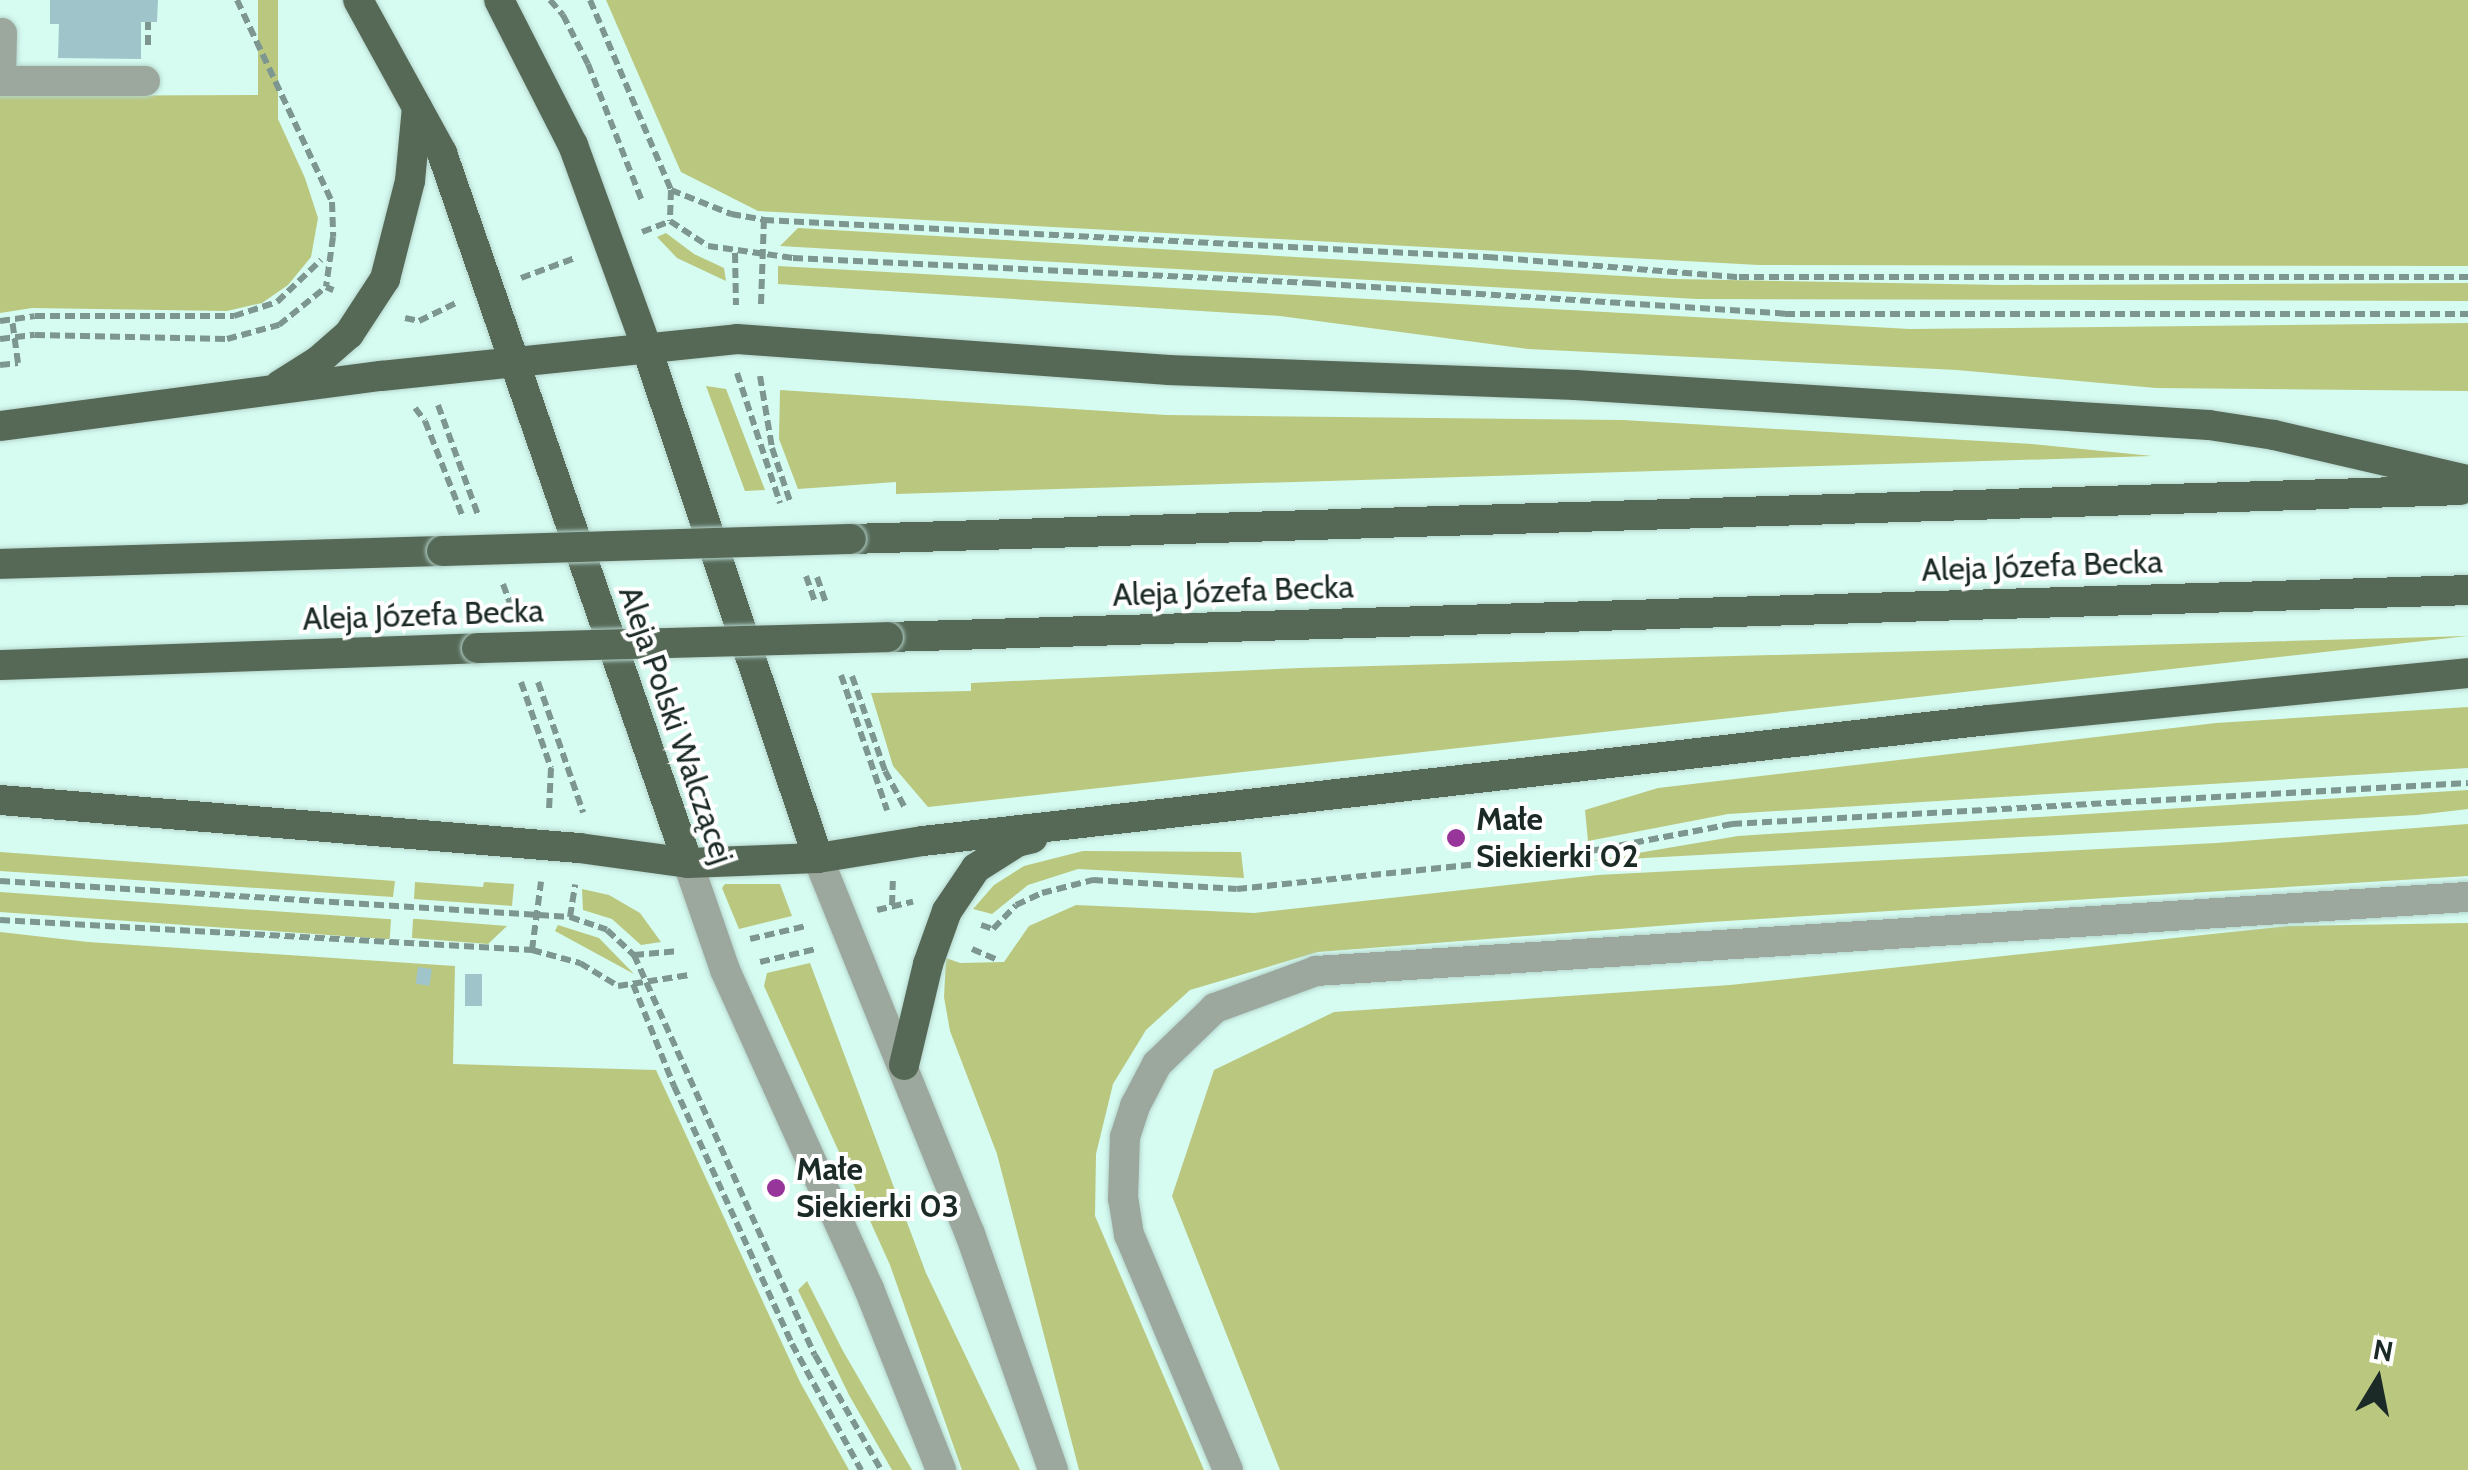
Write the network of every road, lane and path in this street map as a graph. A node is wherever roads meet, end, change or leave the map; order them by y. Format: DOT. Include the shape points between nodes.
graph roads {
  1 [pos="237,0"];
  2 [pos="358,0"];
  3 [pos="499,0"];
  4 [pos="550,0"];
  5 [pos="590,0"];
  6 [pos="148,22"];
  7 [pos="2,33"];
  8 [pos="146,67"];
  9 [pos="1,81"];
  10 [pos="416,107"];
  11 [pos="671,190"];
  12 [pos="642,201"];
  13 [pos="670,221"];
  14 [pos="645,230"];
  15 [pos="735,253"];
  16 [pos="324,258"];
  17 [pos="576,258"];
  18 [pos="535,273"];
  19 [pos="2468,277"];
  20 [pos="736,287"];
  21 [pos="326,288"];
  22 [pos="314,297"];
  23 [pos="443,308"];
  24 [pos="392,314"];
  25 [pos="2468,314"];
  26 [pos="12,319"];
  27 [pos="0,321"];
  28 [pos="14,338"];
  29 [pos="0,339"];
  30 [pos="646,346"];
  31 [pos="513,362"];
  32 [pos="0,365"];
  33 [pos="270,391"];
  34 [pos="0,426"];
  35 [pos="2468,480"];
  36 [pos="2468,490"];
  37 [pos="0,564"];
  38 [pos="2468,590"];
  39 [pos="0,665"];
  40 [pos="2468,673"];
  41 [pos="2468,782"];
  42 [pos="0,800"];
  43 [pos="1097,821"];
  44 [pos="818,858"];
  45 [pos="688,863"];
  46 [pos="0,881"];
  47 [pos="2468,897"];
  48 [pos="0,920"];
  49 [pos="942,923"];
  50 [pos="846,929"];
  51 [pos="634,955"];
  52 [pos="721,958"];
  53 [pos="996,960"];
  54 [pos="646,982"];
  55 [pos="633,984"];
  56 [pos="904,1065"];
  57 [pos="860,1470"];
  58 [pos="880,1470"];
  59 [pos="941,1470"];
  60 [pos="1052,1470"];
  61 [pos="1228,1470"];
  1 -- 16 [label="path" via="326,186 334,214"];
  2 -- 10 [label="main road, Aleja Polski Walczącej"];
  3 -- 30 [label="main road" via="573,145"];
  4 -- 12 [label="path" via="588,64"];
  5 -- 11 [label="path"];
  6 -- 8 [label="path"];
  7 -- 9 [label="street"];
  8 -- 9 [label="street"];
  10 -- 31 [label="main road, Aleja Polski Walczącej" via="442,153"];
  10 -- 33 [label="main road" via="410,181 385,279 350,334"];
  11 -- 13 [label="path"];
  11 -- 19 [label="path" via="764,220 1488,257 1739,277"];
  13 -- 14 [label="path"];
  13 -- 15 [label="path" via="708,246"];
  15 -- 20 [label="path"];
  15 -- 25 [label="path" via="1785,314"];
  16 -- 21 [label="path"];
  16 -- 26 [label="path" via="277,302 234,316"];
  17 -- 18 [label="path"];
  22 -- 28 [label="path" via="279,325 227,339"];
  23 -- 24 [label="path" via="420,321"];
  26 -- 27 [label="path"];
  26 -- 28 [label="path"];
  28 -- 29 [label="path"];
  28 -- 32 [label="path" via="18,362"];
  30 -- 31 [label="main road"];
  30 -- 35 [label="main road" via="737,339 1170,370 1575,385 2208,425"];
  30 -- 44 [label="main road"];
  31 -- 33 [label="main road"];
  31 -- 45 [label="main road, Aleja Polski Walczącej"];
  33 -- 34 [label="main road"];
  36 -- 37 [label="main road, Aleja Józefa Becka, bridge"];
  38 -- 39 [label="main road, Aleja Józefa Becka, bridge"];
  40 -- 43 [label="main road"];
  41 -- 49 [label="path" via="1732,824 1575,854 1238,888 1092,880 1016,906 993,929"];
  42 -- 45 [label="main road"];
  43 -- 44 [label="main road"];
  43 -- 49 [label="main road" via="1018,842 976,868"];
  44 -- 45 [label="main road"];
  44 -- 50 [label="street"];
  45 -- 52 [label="street, Aleja Polski Walczącej"];
  46 -- 51 [label="path" via="570,917 607,930"];
  47 -- 61 [label="street" via="1316,971 1214,1008 1149,1078 1126,1137 1122,1184 1129,1235"];
  48 -- 55 [label="path" via="532,950 580,963 618,986"];
  49 -- 50 [label="path" via="920,901"];
  49 -- 53 [label="path"];
  49 -- 56 [label="main road"];
  50 -- 52 [label="path"];
  50 -- 52 [label="path"];
  50 -- 56 [label="street"];
  51 -- 52 [label="path"];
  51 -- 54 [label="path"];
  52 -- 54 [label="path"];
  52 -- 59 [label="street, Aleja Polski Walczącej" via="869,1288"];
  54 -- 55 [label="path"];
  54 -- 58 [label="path" via="816,1355"];
  55 -- 57 [label="path" via="792,1344"];
  56 -- 60 [label="street"];
}
